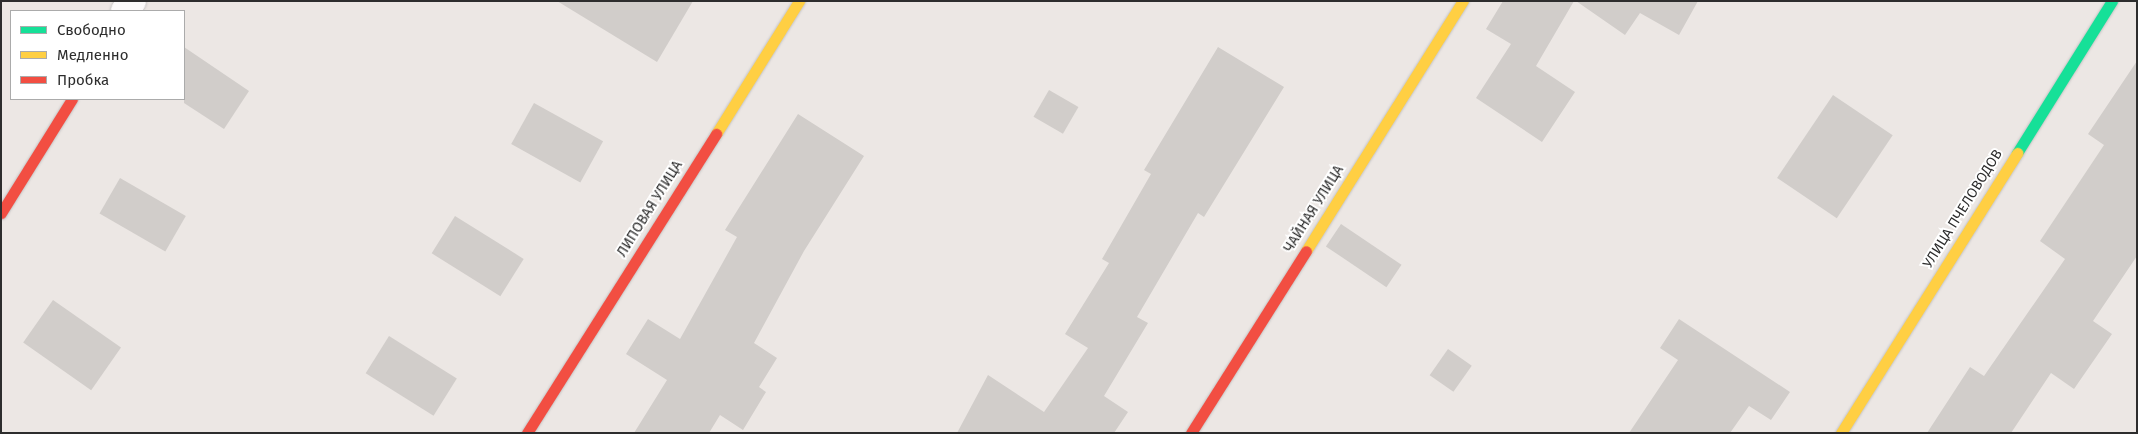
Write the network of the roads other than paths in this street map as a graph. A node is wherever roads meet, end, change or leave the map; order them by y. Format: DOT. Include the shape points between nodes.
graph roads {
  1 [pos="799,1"];
  2 [pos="1464,1"];
  3 [pos="2112,1"];
  4 [pos="71,100"];
  5 [pos="1,213"];
  6 [pos="527,433"];
  7 [pos="1191,433"];
  8 [pos="1841,433"];
  1 -- 6 [label="street, ЛИПОВАЯ УЛИЦА"];
  2 -- 7 [label="street, ЧАЙНАЯ УЛИЦА"];
  3 -- 8 [label="street, УЛИЦА ПЧЕЛОВОДОВ"];
  4 -- 5 [label="street"];
}
